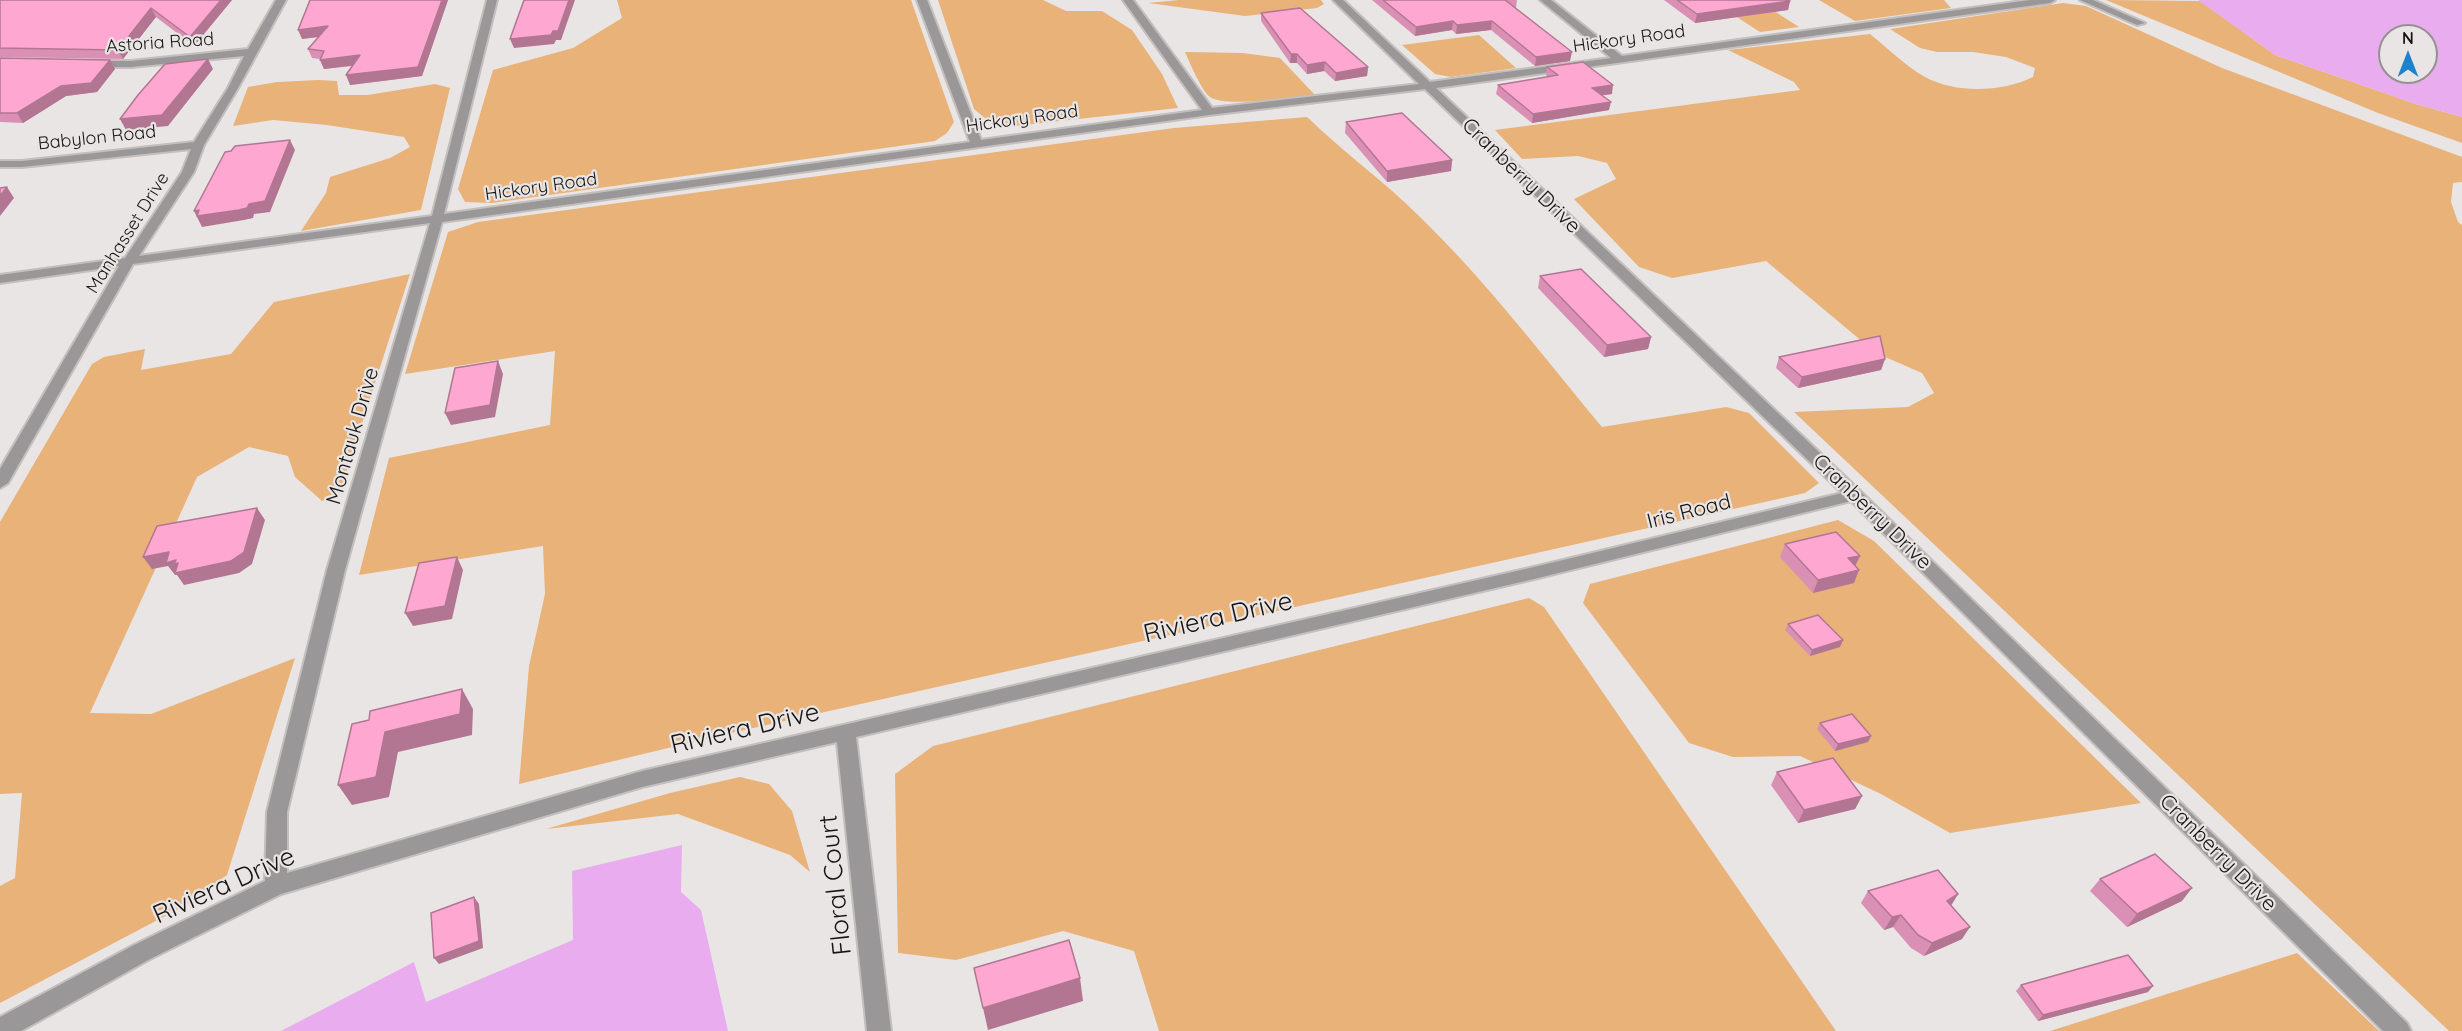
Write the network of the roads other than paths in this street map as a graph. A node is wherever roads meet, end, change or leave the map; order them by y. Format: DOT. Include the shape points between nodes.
graph roads {
  1 [pos="281,0"];
  2 [pos="492,0"];
  3 [pos="922,0"];
  4 [pos="1128,0"];
  5 [pos="1338,0"];
  6 [pos="1545,0"];
  7 [pos="2050,0"];
  8 [pos="2085,0"];
  9 [pos="2140,23"];
  10 [pos="251,52"];
  11 [pos="1618,58"];
  12 [pos="76,63"];
  13 [pos="1427,86"];
  14 [pos="1209,112"];
  15 [pos="976,143"];
  16 [pos="198,145"];
  17 [pos="0,164"];
  18 [pos="437,219"];
  19 [pos="129,261"];
  20 [pos="0,279"];
  21 [pos="0,483"];
  22 [pos="1854,495"];
  23 [pos="1534,573"];
  24 [pos="846,733"];
  25 [pos="276,886"];
  26 [pos="0,1030"];
  27 [pos="879,1031"];
  28 [pos="2399,1031"];
  1 -- 10 [label="street, Manhasset Drive"];
  2 -- 18 [label="street, Montauk Drive"];
  3 -- 15 [label="street"];
  4 -- 14 [label="street"];
  5 -- 13 [label="street, Cranberry Drive"];
  6 -- 11 [label="street"];
  7 -- 11 [label="street, Hickory Road"];
  8 -- 9 [label="street"];
  10 -- 12 [label="street, Astoria Road" via="131,64"];
  10 -- 16 [label="street, Manhasset Drive"];
  11 -- 13 [label="street, Hickory Road"];
  13 -- 14 [label="street, Hickory Road"];
  13 -- 22 [label="street, Cranberry Drive"];
  14 -- 15 [label="street, Hickory Road"];
  15 -- 18 [label="street, Hickory Road"];
  16 -- 17 [label="street, Babylon Road"];
  16 -- 19 [label="street, Manhasset Drive" via="188,172"];
  18 -- 19 [label="street, Hickory Road"];
  18 -- 25 [label="street, Montauk Drive" via="333,582 278,812"];
  19 -- 20 [label="street, Hickory Road"];
  19 -- 21 [label="street, Manhasset Drive"];
  22 -- 23 [label="street, Iris Road"];
  22 -- 28 [label="street, Cranberry Drive"];
  23 -- 24 [label="street, Riviera Drive"];
  24 -- 25 [label="street, Riviera Drive" via="642,779"];
  24 -- 27 [label="street, Floral Court"];
  25 -- 26 [label="street, Riviera Drive" via="142,952"];
}
